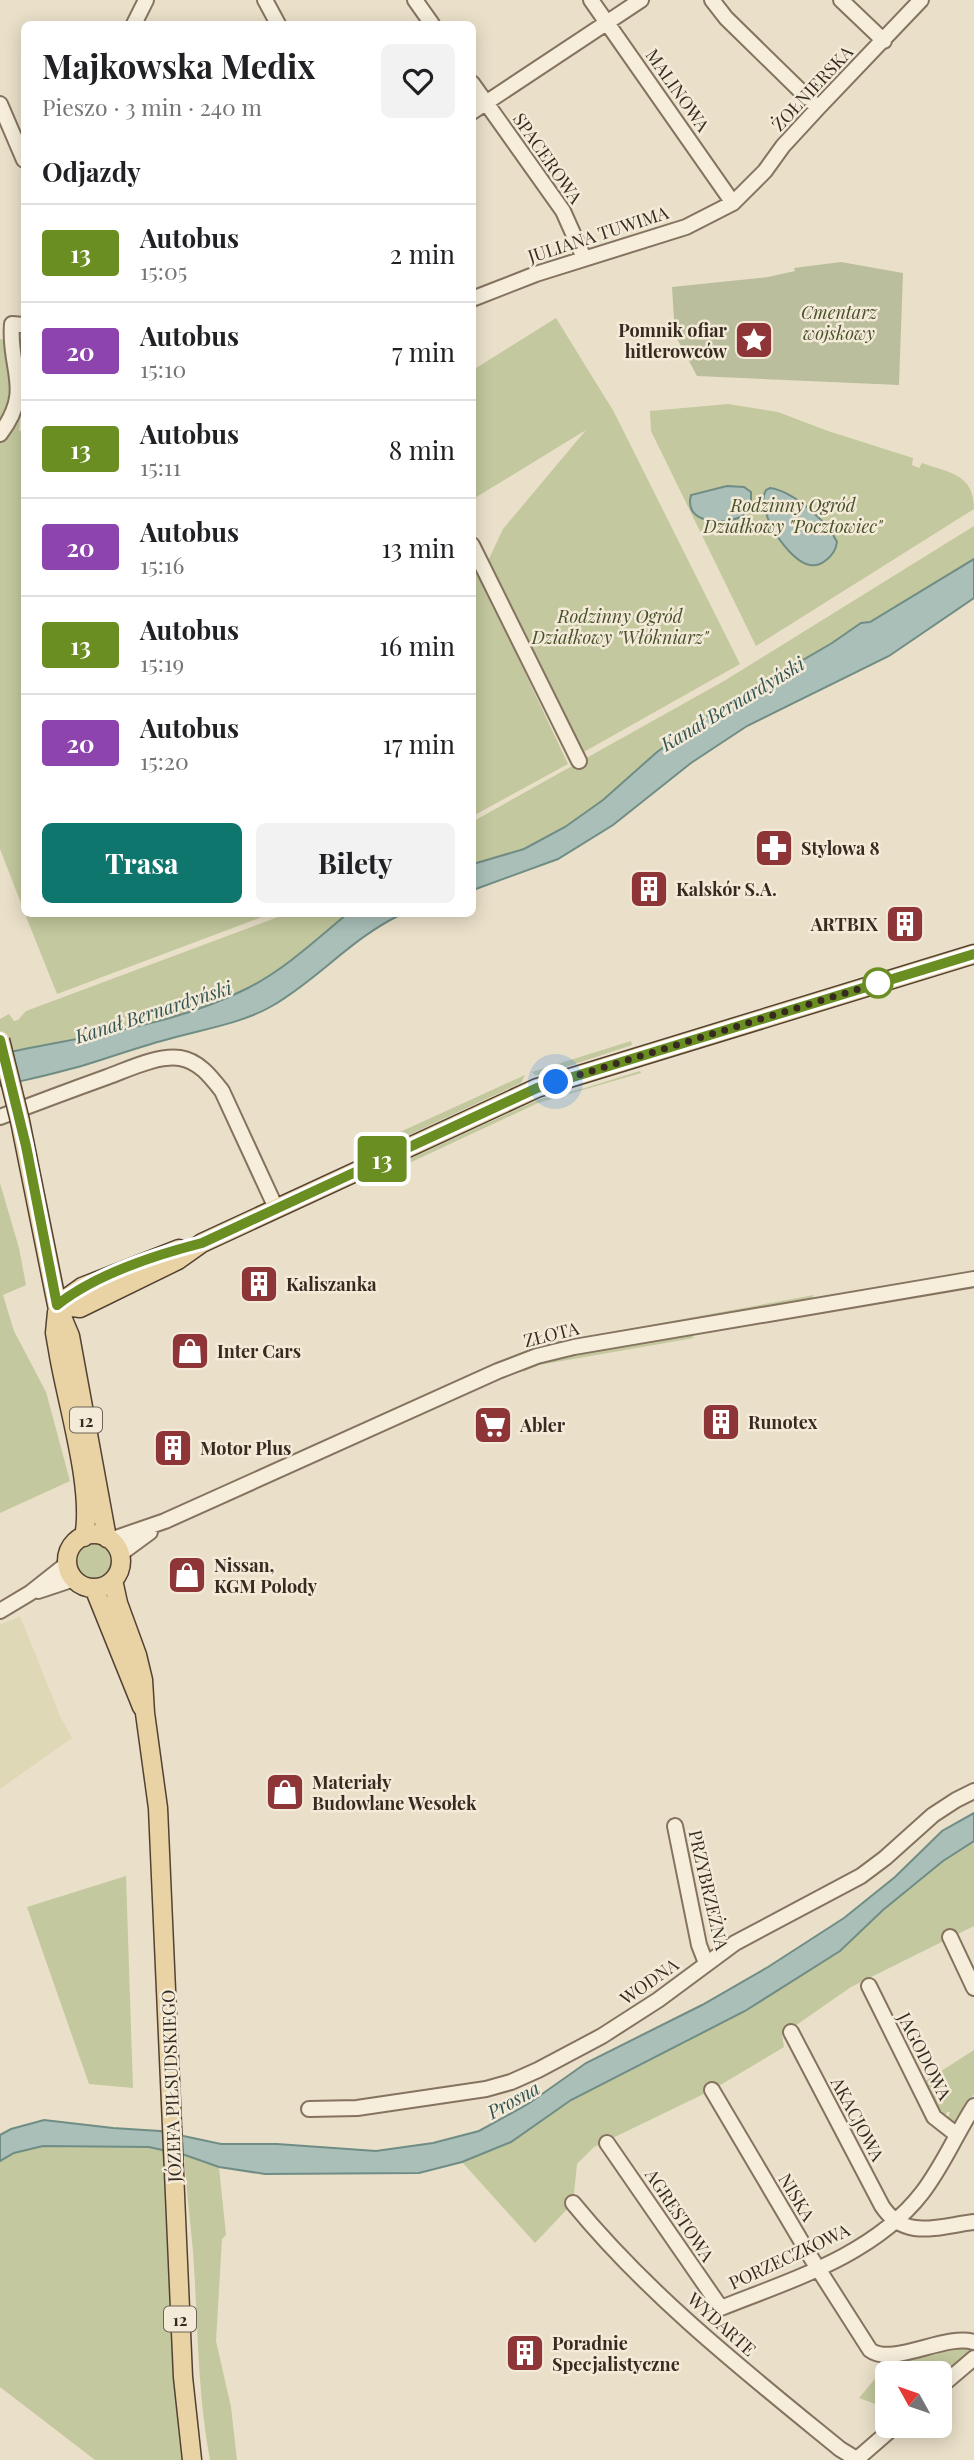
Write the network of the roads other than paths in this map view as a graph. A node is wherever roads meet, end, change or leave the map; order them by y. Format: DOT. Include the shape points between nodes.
graph roads {
  1 [pos="146,0"];
  2 [pos="265,0"];
  3 [pos="415,0"];
  4 [pos="591,0"];
  5 [pos="641,0"];
  6 [pos="712,0"];
  7 [pos="841,0"];
  8 [pos="921,0"];
  9 [pos="136,21"];
  10 [pos="276,21"];
  11 [pos="430,21"];
  12 [pos="607,23"];
  13 [pos="884,41"];
  14 [pos="476,88"];
  15 [pos="487,103"];
  16 [pos="0,104"];
  17 [pos="818,108"];
  18 [pos="476,110"];
  19 [pos="21,153"];
  20 [pos="733,203"];
  21 [pos="584,258"];
  22 [pos="476,297"];
  23 [pos="21,325"];
  24 [pos="0,434"];
  25 [pos="476,553"];
  26 [pos="579,761"];
  27 [pos="974,954"];
  28 [pos="0,1040"];
  29 [pos="0,1117"];
  30 [pos="276,1208"];
  31 [pos="974,1279"];
  32 [pos="57,1305"];
  33 [pos="84,1537"];
  34 [pos="112,1544"];
  35 [pos="71,1571"];
  36 [pos="113,1580"];
  37 [pos="94,1588"];
  38 [pos="0,1611"];
  39 [pos="145,1713"];
  40 [pos="974,1791"];
  41 [pos="675,1826"];
  42 [pos="950,1937"];
  43 [pos="706,1963"];
  44 [pos="869,1986"];
  45 [pos="974,1988"];
  46 [pos="791,2032"];
  47 [pos="712,2090"];
  48 [pos="974,2106"];
  49 [pos="309,2109"];
  50 [pos="957,2135"];
  51 [pos="607,2143"];
  52 [pos="573,2203"];
  53 [pos="895,2221"];
  54 [pos="974,2222"];
  55 [pos="818,2268"];
  56 [pos="721,2308"];
  57 [pos="974,2342"];
  58 [pos="974,2358"];
  59 [pos="952,2377"];
  60 [pos="882,2438"];
  61 [pos="858,2459"];
  62 [pos="192,2460"];
  1 -- 9 [label="street"];
  2 -- 10 [label="street"];
  3 -- 11 [label="street"];
  4 -- 12 [label="street, MALINOWA"];
  5 -- 12 [label="street"];
  6 -- 17 [label="street"];
  7 -- 13 [label="street"];
  8 -- 13 [label="street, ŻOŁNIERSKA"];
  12 -- 15 [label="street"];
  12 -- 20 [label="street, MALINOWA"];
  13 -- 17 [label="street, ŻOŁNIERSKA"];
  14 -- 15 [label="street, SPACEROWA"];
  15 -- 18 [label="street"];
  15 -- 21 [label="street, SPACEROWA" via="563,211"];
  16 -- 19 [label="street"];
  17 -- 20 [label="street, ŻOŁNIERSKA"];
  20 -- 21 [label="street, JULIANA TUWIMA" via="686,227"];
  21 -- 22 [label="street, JULIANA TUWIMA"];
  23 -- 24 [label="street" via="12,324 19,397"];
  25 -- 26 [label="street"];
  27 -- 30 [label="main road" via="537,1088"];
  28 -- 32 [label="main road, 12, bridge"];
  29 -- 30 [label="street" via="132,1068 181,1058 196,1064 222,1091"];
  30 -- 32 [label="main road" via="202,1243 82,1287"];
  31 -- 34 [label="street, ZŁOTA" via="537,1356"];
  32 -- 33 [label="main road, 12" via="56,1342 83,1484"];
  32 -- 34 [label="main road, 12" via="70,1336"];
  33 -- 34 [label="main road" via="96,1535"];
  33 -- 35 [label="main road" via="72,1547"];
  34 -- 36 [label="main road, 12" via="121,1565"];
  35 -- 37 [label="main road" via="83,1586"];
  35 -- 38 [label="street"];
  36 -- 37 [label="main road"];
  36 -- 39 [label="main road, JÓZEFA PIŁSUDSKIEGO / 12" via="140,1666"];
  37 -- 39 [label="main road, JÓZEFA PIŁSUDSKIEGO / 12"];
  39 -- 62 [label="main road, JÓZEFA PIŁSUDSKIEGO / 12" via="160,1834 183,2376"];
  40 -- 43 [label="street, WODNA" via="933,1815 861,1875"];
  41 -- 43 [label="street, PRZYBRZEŻNA"];
  42 -- 45 [label="street"];
  43 -- 49 [label="street, WODNA" via="602,2036 511,2082 385,2105"];
  44 -- 50 [label="street, JAGODOWA" via="934,2117"];
  46 -- 53 [label="street, AKACJOWA" via="882,2206"];
  47 -- 55 [label="street, NISKA"];
  48 -- 50 [label="street, PORZECZKOWA"];
  50 -- 53 [label="street, PORZECZKOWA" via="923,2192"];
  51 -- 56 [label="street, AGRESTOWA"];
  52 -- 61 [label="street, WYDARTE" via="640,2275 713,2343"];
  53 -- 54 [label="street" via="918,2229"];
  53 -- 55 [label="street, PORZECZKOWA"];
  55 -- 56 [label="street, PORZECZKOWA"];
  55 -- 57 [label="street, NISKA" via="877,2355"];
  58 -- 59 [label="street"];
  60 -- 61 [label="street"];
}
